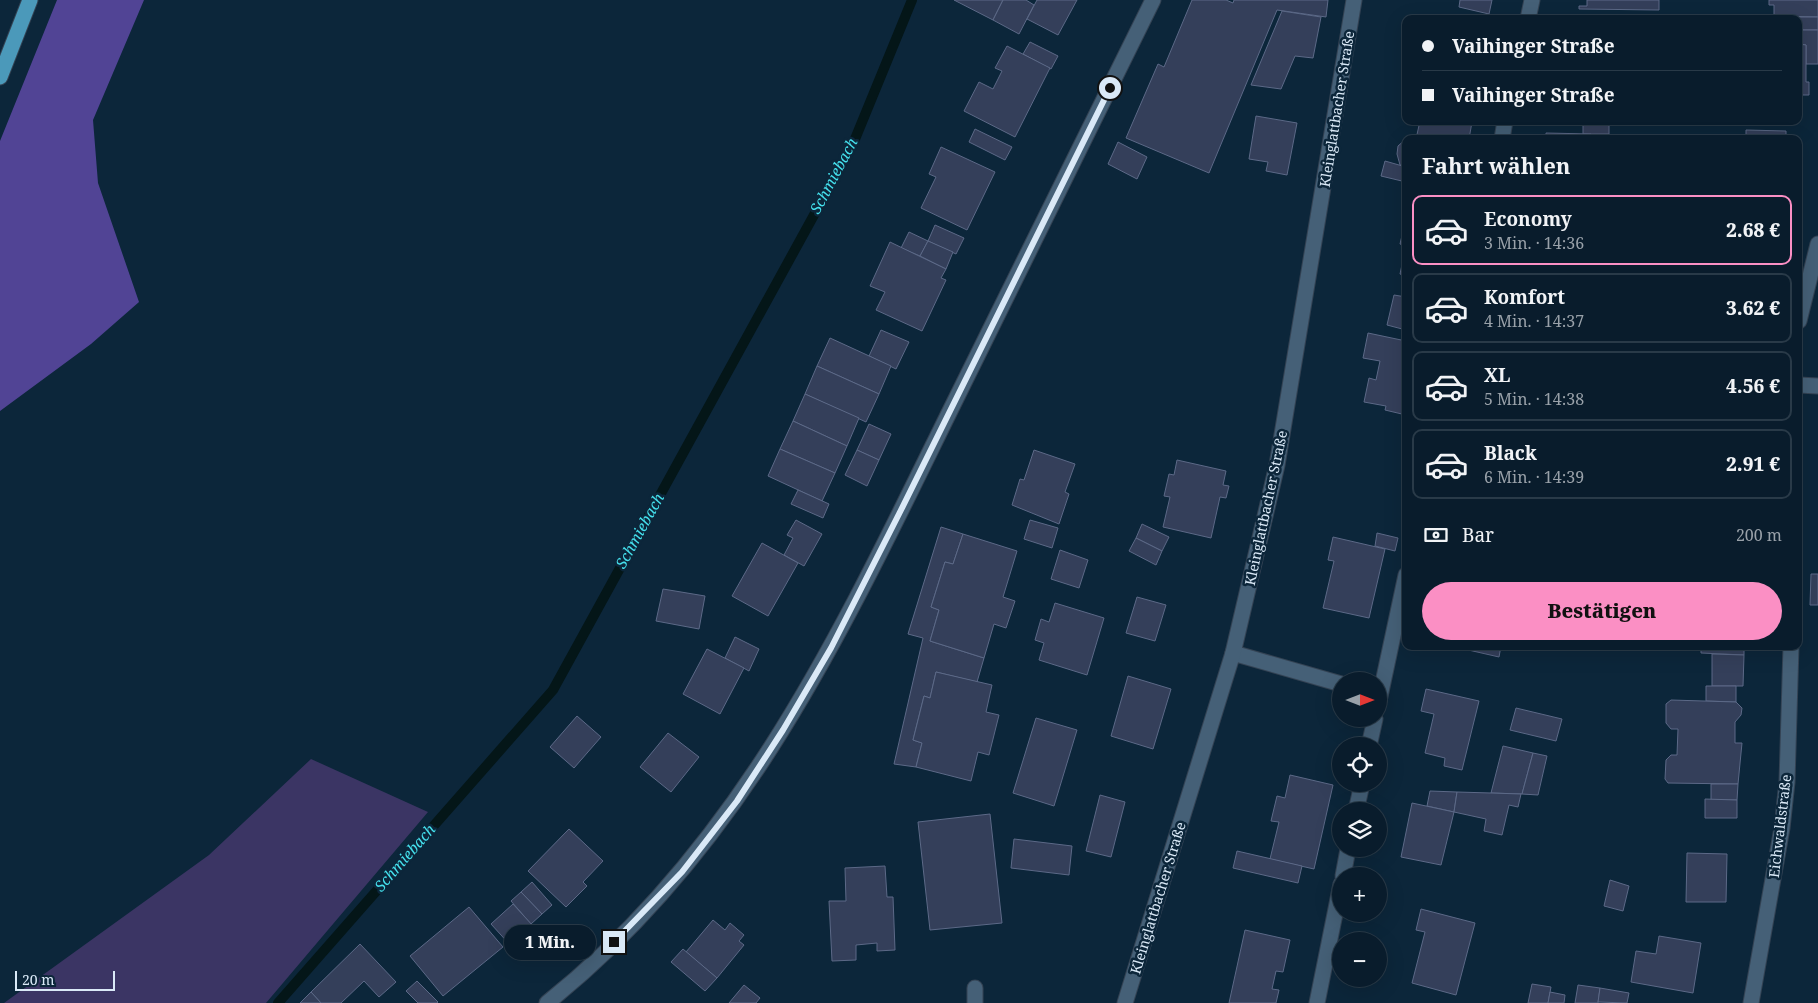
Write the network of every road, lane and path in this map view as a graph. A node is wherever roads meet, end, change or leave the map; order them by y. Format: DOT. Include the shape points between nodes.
graph roads {
  1 [pos="30,0"];
  2 [pos="1153,0"];
  3 [pos="1354,0"];
  4 [pos="1532,0"];
  5 [pos="1529,15"];
  6 [pos="0,76"];
  7 [pos="1818,244"];
  8 [pos="1802,309"];
  9 [pos="1802,385"];
  10 [pos="1818,386"];
  11 [pos="1402,593"];
  12 [pos="1792,650"];
  13 [pos="1233,653"];
  14 [pos="1385,672"];
  15 [pos="1332,681"];
  16 [pos="1333,922"];
  17 [pos="547,1003"];
  18 [pos="1125,1003"];
  19 [pos="1317,1003"];
  20 [pos="1751,1003"];
  1 -- 6 [label="main road"];
  2 -- 17 [label="street" via="901,510 831,648 783,730 737,801 682,872 577,979"];
  3 -- 13 [label="street, Kleinglattbacher Straße" via="1277,465"];
  4 -- 5 [label="street"];
  7 -- 8 [label="street"];
  9 -- 10 [label="street"];
  11 -- 14 [label="street"];
  12 -- 20 [label="street, Eichwaldstraße" via="1782,828"];
  13 -- 15 [label="street"];
  13 -- 18 [label="street, Kleinglattbacher Straße"];
  16 -- 19 [label="street"];
}
